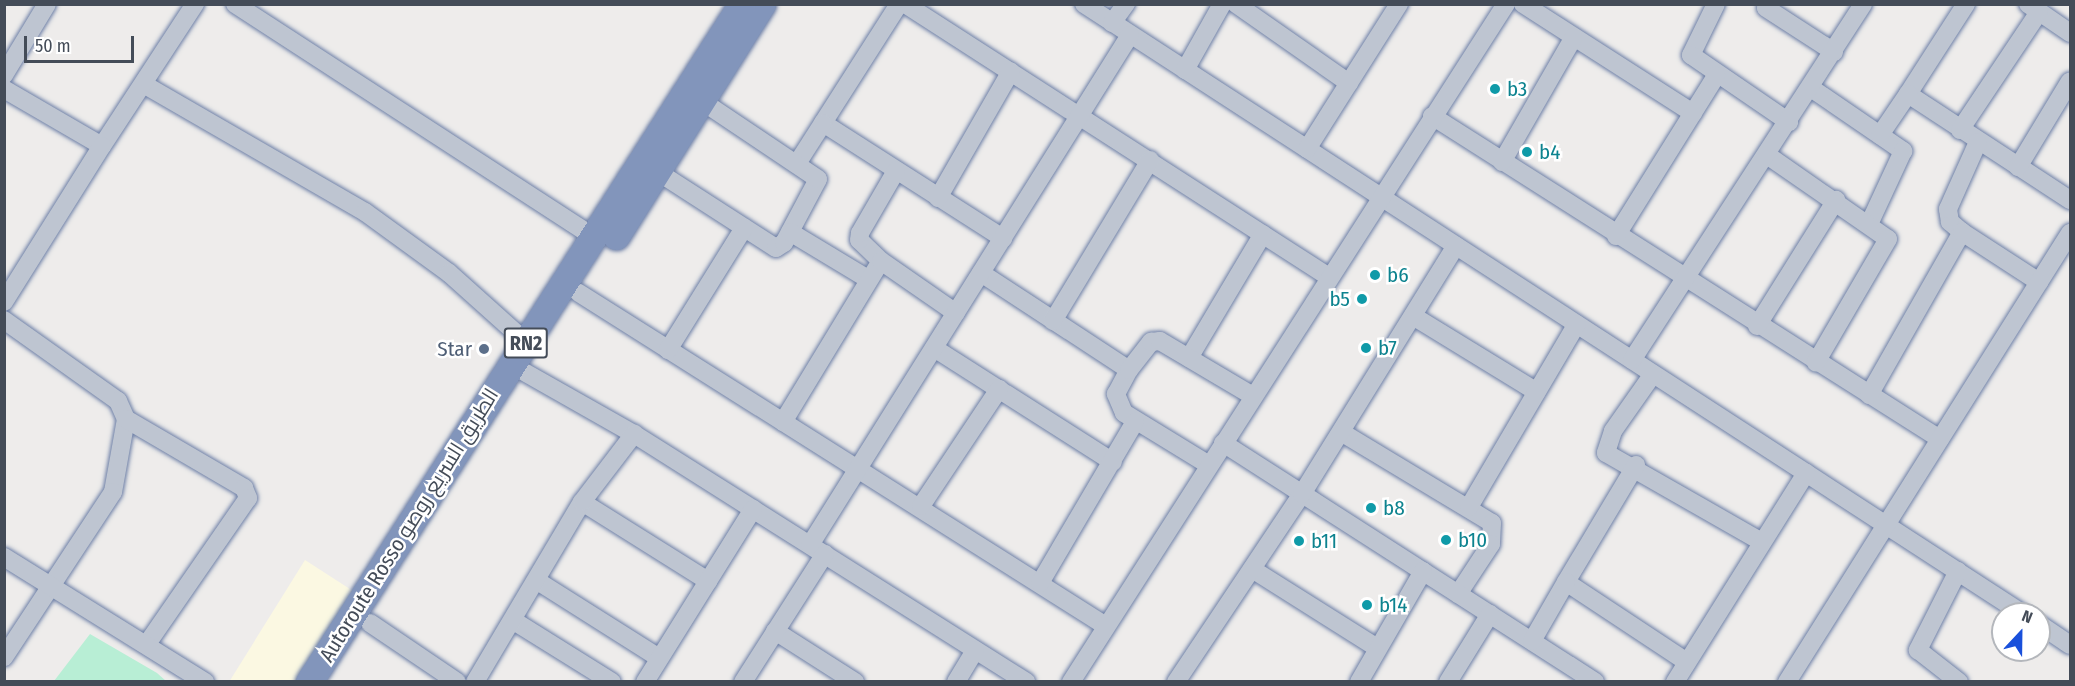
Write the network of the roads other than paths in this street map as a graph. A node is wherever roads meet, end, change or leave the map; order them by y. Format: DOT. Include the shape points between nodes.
graph roads {
  1 [pos="47,4"];
  2 [pos="195,4"];
  3 [pos="235,4"];
  4 [pos="742,4"];
  5 [pos="762,4"];
  6 [pos="899,4"];
  7 [pos="905,4"];
  8 [pos="1084,4"];
  9 [pos="1125,4"];
  10 [pos="1222,4"];
  11 [pos="1236,4"];
  12 [pos="1399,4"];
  13 [pos="1506,4"];
  14 [pos="1523,4"];
  15 [pos="1716,4"];
  16 [pos="1863,4"];
  17 [pos="1966,4"];
  18 [pos="1765,6"];
  19 [pos="2034,8"];
  20 [pos="1112,23"];
  21 [pos="2070,33"];
  22 [pos="1131,35"];
  23 [pos="1574,37"];
  24 [pos="1834,52"];
  25 [pos="1185,70"];
  26 [pos="1011,71"];
  27 [pos="4,75"];
  28 [pos="1716,76"];
  29 [pos="2070,81"];
  30 [pos="1349,83"];
  31 [pos="145,85"];
  32 [pos="1811,88"];
  33 [pos="4,89"];
  34 [pos="1908,94"];
  35 [pos="702,100"];
  36 [pos="1693,112"];
  37 [pos="1080,114"];
  38 [pos="1432,117"];
  39 [pos="1789,122"];
  40 [pos="824,123"];
  41 [pos="1960,130"];
  42 [pos="1880,135"];
  43 [pos="1978,142"];
  44 [pos="102,146"];
  45 [pos="1307,149"];
  46 [pos="1767,155"];
  47 [pos="1150,160"];
  48 [pos="798,162"];
  49 [pos="1502,162"];
  50 [pos="2018,167"];
  51 [pos="896,171"];
  52 [pos="658,172"];
  53 [pos="1380,196"];
  54 [pos="938,198"];
  55 [pos="1836,200"];
  56 [pos="2070,200"];
  57 [pos="1870,222"];
  58 [pos="744,228"];
  59 [pos="790,232"];
  60 [pos="1962,232"];
  61 [pos="2070,233"];
  62 [pos="1263,234"];
  63 [pos="1616,236"];
  64 [pos="594,237"];
  65 [pos="1003,238"];
  66 [pos="1456,246"];
  67 [pos="881,261"];
  68 [pos="981,273"];
  69 [pos="1329,277"];
  70 [pos="868,279"];
  71 [pos="1684,281"];
  72 [pos="2039,282"];
  73 [pos="579,293"];
  74 [pos="4,302"];
  75 [pos="956,313"];
  76 [pos="1413,316"];
  77 [pos="4,320"];
  78 [pos="1053,321"];
  79 [pos="1577,324"];
  80 [pos="1757,326"];
  81 [pos="526,342"];
  82 [pos="934,348"];
  83 [pos="668,350"];
  84 [pos="1189,357"];
  85 [pos="1632,360"];
  86 [pos="1816,362"];
  87 [pos="1129,370"];
  88 [pos="526,373"];
  89 [pos="1653,374"];
  90 [pos="999,389"];
  91 [pos="1537,392"];
  92 [pos="1869,395"];
  93 [pos="1253,396"];
  94 [pos="126,419"];
  95 [pos="783,422"];
  96 [pos="1135,422"];
  97 [pos="1341,432"];
  98 [pos="634,434"];
  99 [pos="1940,439"];
  100 [pos="1223,444"];
  101 [pos="1113,462"];
  102 [pos="1209,465"];
  103 [pos="1636,465"];
  104 [pos="858,469"];
  105 [pos="1806,473"];
  106 [pos="1302,494"];
  107 [pos="582,502"];
  108 [pos="921,506"];
  109 [pos="1469,507"];
  110 [pos="753,509"];
  111 [pos="1886,525"];
  112 [pos="1760,541"];
  113 [pos="818,550"];
  114 [pos="4,557"];
  115 [pos="1252,569"];
  116 [pos="1423,571"];
  117 [pos="1958,572"];
  118 [pos="708,581"];
  119 [pos="539,582"];
  120 [pos="1566,582"];
  121 [pos="1040,583"];
  122 [pos="51,585"];
  123 [pos="1458,594"];
  124 [pos="2004,602"];
  125 [pos="1490,614"];
  126 [pos="514,621"];
  127 [pos="370,623"];
  128 [pos="1106,626"];
  129 [pos="776,631"];
  130 [pos="2051,632"];
  131 [pos="1532,641"];
  132 [pos="147,644"];
  133 [pos="2070,645"];
  134 [pos="1376,647"];
  135 [pos="975,650"];
  136 [pos="4,657"];
  137 [pos="659,658"];
  138 [pos="1687,662"];
  139 [pos="205,681"];
  140 [pos="309,681"];
  141 [pos="330,681"];
  142 [pos="457,681"];
  143 [pos="475,681"];
  144 [pos="612,681"];
  145 [pos="645,681"];
  146 [pos="743,681"];
  147 [pos="855,681"];
  148 [pos="956,681"];
  149 [pos="1026,681"];
  150 [pos="1071,681"];
  151 [pos="1176,681"];
  152 [pos="1359,681"];
  153 [pos="1448,681"];
  154 [pos="1595,681"];
  155 [pos="1676,681"];
  156 [pos="1787,681"];
  157 [pos="1959,681"];
  1 -- 27 [label="street"];
  2 -- 31 [label="street"];
  3 -- 64 [label="street"];
  4 -- 64 [label="highway, Autoroute Rosso الطريق السريع روصو / RN2"];
  5 -- 35 [label="highway, Autoroute Rosso الطريق السريع روصو / RN2"];
  6 -- 40 [label="street"];
  7 -- 26 [label="street"];
  8 -- 20 [label="street"];
  9 -- 20 [label="street"];
  10 -- 25 [label="street"];
  11 -- 30 [label="street"];
  12 -- 30 [label="street"];
  13 -- 38 [label="street"];
  14 -- 23 [label="street"];
  15 -- 28 [label="street" via="1691,55"];
  16 -- 24 [label="street"];
  17 -- 34 [label="street"];
  18 -- 24 [label="street"];
  19 -- 21 [label="street"];
  19 -- 41 [label="street"];
  20 -- 22 [label="street"];
  22 -- 25 [label="street"];
  22 -- 37 [label="street"];
  23 -- 36 [label="street"];
  23 -- 49 [label="street"];
  24 -- 32 [label="street"];
  25 -- 45 [label="street"];
  26 -- 37 [label="street"];
  26 -- 54 [label="street"];
  28 -- 36 [label="street"];
  28 -- 39 [label="street"];
  29 -- 50 [label="street"];
  30 -- 45 [label="street"];
  31 -- 44 [label="street"];
  31 -- 81 [label="street" via="365,212 448,273"];
  32 -- 39 [label="street"];
  32 -- 42 [label="street"];
  33 -- 44 [label="street"];
  34 -- 41 [label="street"];
  34 -- 42 [label="street"];
  35 -- 48 [label="street"];
  35 -- 52 [label="highway, Autoroute Rosso الطريق السريع روصو / RN2"];
  36 -- 63 [label="street"];
  37 -- 47 [label="street"];
  37 -- 65 [label="street"];
  38 -- 49 [label="street"];
  38 -- 53 [label="street"];
  39 -- 46 [label="street"];
  40 -- 48 [label="street"];
  40 -- 51 [label="street"];
  41 -- 43 [label="street"];
  42 -- 57 [label="street" via="1899,146 1903,157"];
  43 -- 50 [label="street"];
  43 -- 60 [label="street" via="1948,209 1950,222"];
  44 -- 74 [label="street"];
  45 -- 53 [label="street"];
  46 -- 55 [label="street"];
  46 -- 71 [label="street"];
  47 -- 62 [label="street"];
  47 -- 78 [label="street"];
  48 -- 59 [label="street" via="819,183"];
  49 -- 63 [label="street"];
  50 -- 56 [label="street"];
  51 -- 54 [label="street"];
  51 -- 67 [label="street" via="860,233 860,240"];
  52 -- 58 [label="street"];
  52 -- 73 [label="highway, Autoroute Rosso الطريق السريع روصو / RN2"];
  53 -- 66 [label="street"];
  53 -- 69 [label="street"];
  54 -- 65 [label="street"];
  55 -- 57 [label="street"];
  55 -- 80 [label="street"];
  57 -- 86 [label="street" via="1885,233 1887,245"];
  58 -- 59 [label="street" via="780,248"];
  58 -- 83 [label="street"];
  59 -- 70 [label="street"];
  60 -- 72 [label="street"];
  60 -- 92 [label="street"];
  61 -- 72 [label="street"];
  62 -- 69 [label="street"];
  62 -- 84 [label="street"];
  63 -- 71 [label="street"];
  64 -- 81 [label="highway, Autoroute Rosso الطريق السريع روصو / RN2"];
  65 -- 68 [label="street"];
  66 -- 76 [label="street"];
  66 -- 79 [label="street"];
  67 -- 70 [label="street"];
  67 -- 75 [label="street"];
  68 -- 75 [label="street"];
  68 -- 78 [label="street"];
  69 -- 93 [label="street"];
  70 -- 95 [label="street"];
  71 -- 80 [label="street"];
  71 -- 85 [label="street"];
  72 -- 99 [label="street"];
  73 -- 83 [label="street"];
  73 -- 88 [label="highway, Autoroute Rosso الطريق السريع روصو / RN2"];
  75 -- 82 [label="street"];
  76 -- 91 [label="street"];
  76 -- 97 [label="street"];
  77 -- 94 [label="street" via="118,402"];
  78 -- 87 [label="street"];
  79 -- 85 [label="street"];
  79 -- 91 [label="street"];
  80 -- 86 [label="street"];
  81 -- 140 [label="highway, Autoroute Rosso الطريق السريع روصو / RN2"];
  82 -- 90 [label="street"];
  82 -- 104 [label="street"];
  83 -- 95 [label="street"];
  84 -- 87 [label="street" via="1155,340"];
  84 -- 93 [label="street"];
  85 -- 89 [label="street"];
  86 -- 92 [label="street"];
  87 -- 96 [label="street" via="1115,401"];
  88 -- 98 [label="street"];
  88 -- 127 [label="highway, Autoroute Rosso الطريق السريع روصو / RN2"];
  89 -- 103 [label="street" via="1613,431 1606,453"];
  89 -- 105 [label="street"];
  90 -- 101 [label="street"];
  90 -- 108 [label="street"];
  91 -- 109 [label="street"];
  92 -- 99 [label="street"];
  93 -- 100 [label="street"];
  94 -- 122 [label="street" via="113,492"];
  94 -- 132 [label="street" via="244,488 248,498"];
  95 -- 104 [label="street"];
  96 -- 101 [label="street"];
  96 -- 102 [label="street"];
  97 -- 106 [label="street"];
  97 -- 109 [label="street"];
  98 -- 107 [label="street"];
  98 -- 110 [label="street"];
  99 -- 111 [label="street"];
  100 -- 102 [label="street"];
  100 -- 106 [label="street"];
  101 -- 121 [label="street"];
  102 -- 128 [label="street"];
  103 -- 112 [label="street"];
  103 -- 120 [label="street"];
  104 -- 108 [label="street"];
  104 -- 113 [label="street"];
  105 -- 111 [label="street"];
  105 -- 112 [label="street"];
  106 -- 115 [label="street"];
  106 -- 116 [label="street"];
  107 -- 118 [label="street"];
  107 -- 119 [label="street"];
  108 -- 121 [label="street"];
  109 -- 123 [label="street" via="1492,523 1493,538"];
  110 -- 113 [label="street"];
  110 -- 118 [label="street"];
  111 -- 117 [label="street"];
  111 -- 156 [label="street"];
  112 -- 138 [label="street"];
  113 -- 129 [label="street"];
  113 -- 135 [label="street"];
  114 -- 122 [label="street"];
  115 -- 134 [label="street"];
  115 -- 151 [label="street"];
  116 -- 123 [label="street"];
  116 -- 134 [label="street"];
  117 -- 124 [label="street"];
  117 -- 157 [label="street" via="1918,650"];
  118 -- 137 [label="street"];
  119 -- 126 [label="street"];
  119 -- 137 [label="street"];
  120 -- 131 [label="street"];
  120 -- 138 [label="street"];
  121 -- 128 [label="street"];
  122 -- 132 [label="street"];
  122 -- 136 [label="street"];
  123 -- 125 [label="street"];
  125 -- 131 [label="street"];
  125 -- 153 [label="street"];
  126 -- 143 [label="street"];
  126 -- 144 [label="street"];
  127 -- 141 [label="highway, Autoroute Rosso الطريق السريع روصو / RN2"];
  127 -- 142 [label="street"];
  128 -- 150 [label="street"];
  129 -- 146 [label="street"];
  129 -- 147 [label="street"];
  130 -- 133 [label="street"];
  131 -- 154 [label="street"];
  132 -- 139 [label="street"];
  134 -- 152 [label="street"];
  135 -- 148 [label="street"];
  135 -- 149 [label="street"];
  137 -- 145 [label="street"];
  138 -- 155 [label="street"];
}
